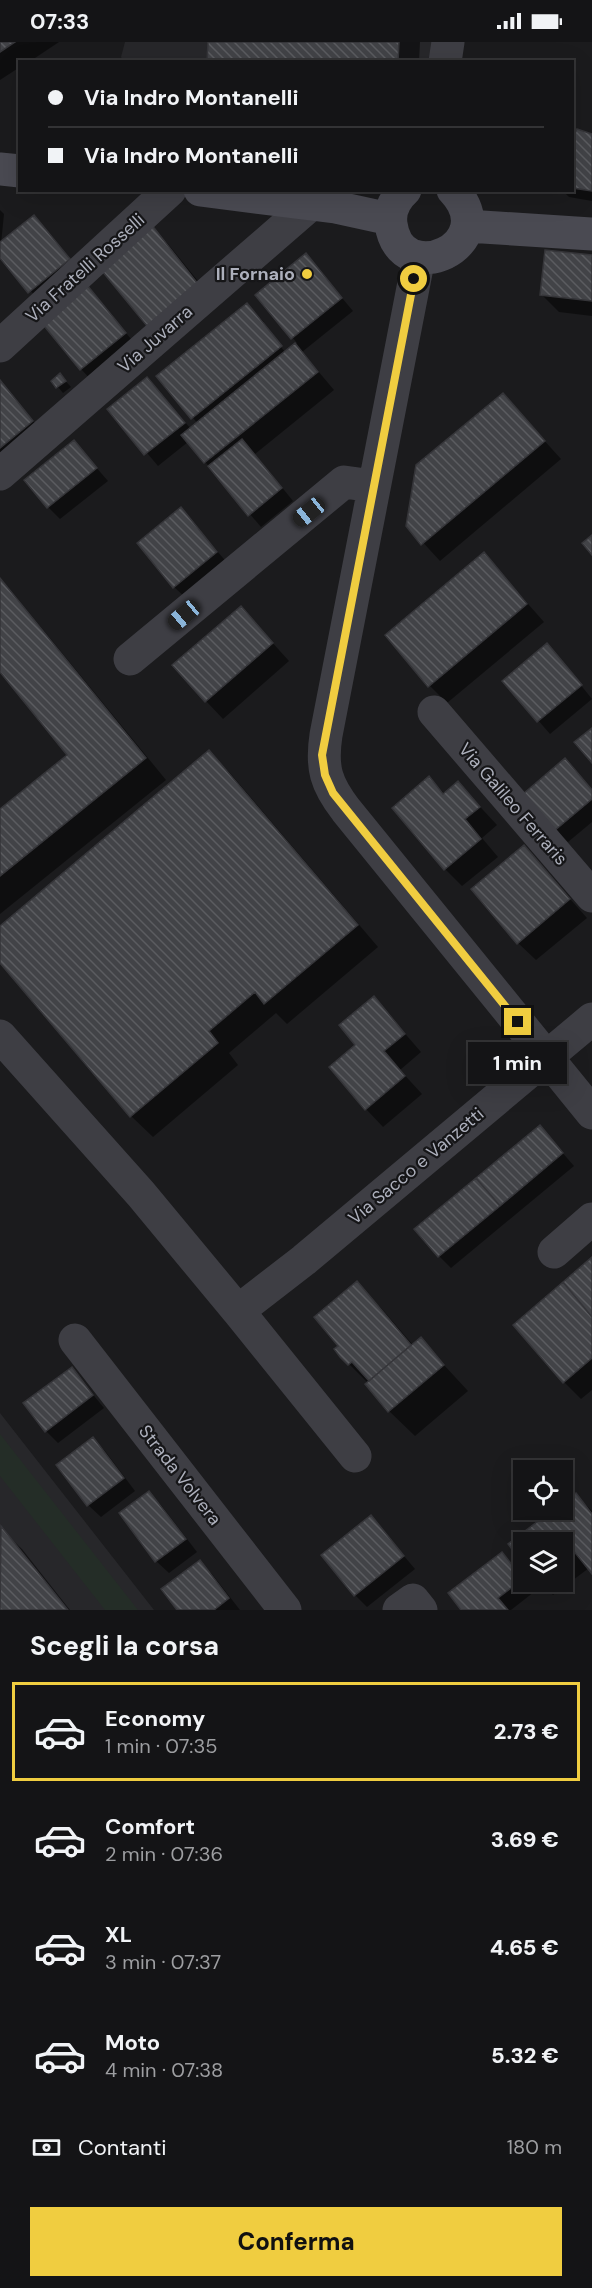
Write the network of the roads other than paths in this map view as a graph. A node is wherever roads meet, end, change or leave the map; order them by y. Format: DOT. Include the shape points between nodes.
graph roads {
  1 [pos="448,42"];
  2 [pos="446,60"];
  3 [pos="0,169"];
  4 [pos="18,171"];
  5 [pos="168,192"];
  6 [pos="216,192"];
  7 [pos="455,192"];
  8 [pos="311,204"];
  9 [pos="398,205"];
  10 [pos="467,226"];
  11 [pos="592,234"];
  12 [pos="419,257"];
  13 [pos="0,346"];
  14 [pos="0,474"];
  15 [pos="373,486"];
  16 [pos="130,659"];
  17 [pos="434,712"];
  18 [pos="592,896"];
  19 [pos="592,1019"];
  20 [pos="0,1036"];
  21 [pos="547,1057"];
  22 [pos="592,1113"];
  23 [pos="592,1219"];
  24 [pos="554,1252"];
  25 [pos="238,1311"];
  26 [pos="75,1340"];
  27 [pos="355,1456"];
  28 [pos="285,1610"];
  29 [pos="399,1610"];
  30 [pos="421,1610"];
  1 -- 2 [label="street"];
  3 -- 4 [label="street"];
  5 -- 13 [label="street, Via Fratelli Rosselli"];
  6 -- 8 [label="street"];
  7 -- 10 [label="street" via="462,201"];
  8 -- 9 [label="street"];
  8 -- 14 [label="street, Via Juvarra"];
  9 -- 12 [label="street" via="392,231 407,252"];
  10 -- 11 [label="street"];
  10 -- 12 [label="street" via="455,248 444,255"];
  12 -- 15 [label="street"];
  15 -- 16 [label="street" via="344,482"];
  15 -- 21 [label="street" via="322,755 325,775 346,810"];
  17 -- 18 [label="street, Via Galileo Ferraris"];
  19 -- 21 [label="street, Via Sacco e Vanzetti"];
  20 -- 25 [label="street" via="141,1194"];
  21 -- 22 [label="street"];
  21 -- 25 [label="street, Via Sacco e Vanzetti"];
  23 -- 24 [label="street"];
  25 -- 27 [label="street"];
  26 -- 28 [label="street, Strada Volvera"];
  29 -- 30 [label="street" via="413,1600"];
}
